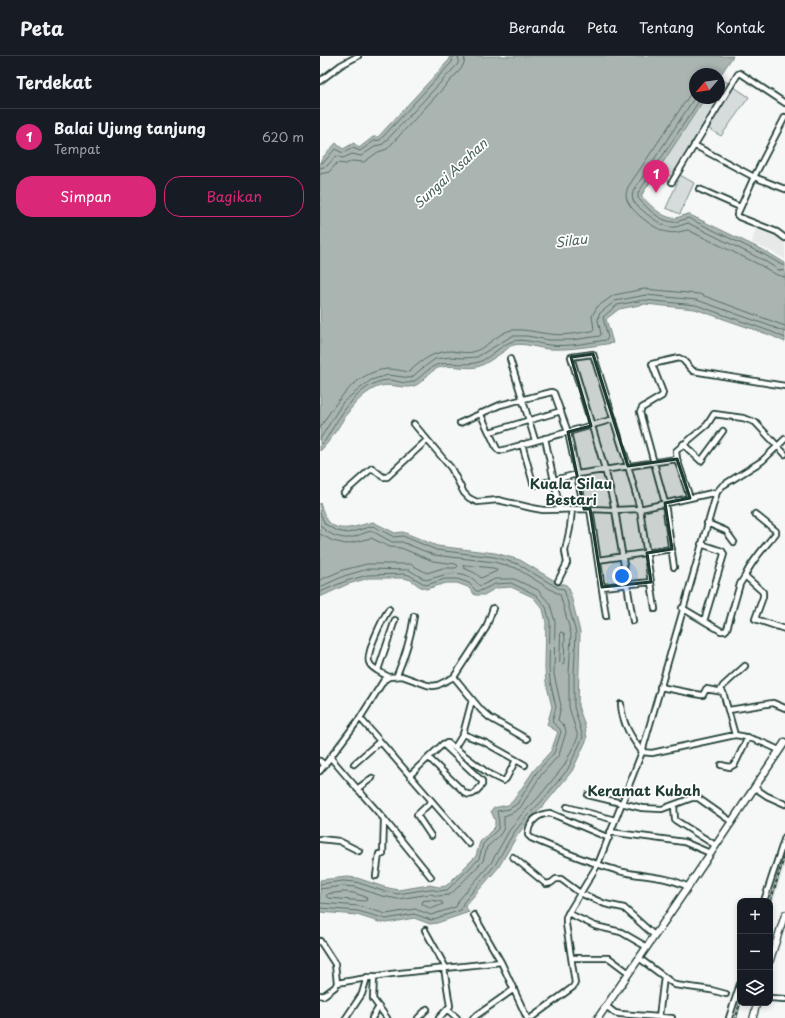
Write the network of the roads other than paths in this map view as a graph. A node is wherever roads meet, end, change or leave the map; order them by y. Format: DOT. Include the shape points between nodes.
graph roads {
  1 [pos="358,56"];
  2 [pos="320,81"];
  3 [pos="785,103"];
  4 [pos="785,117"];
  5 [pos="694,145"];
  6 [pos="754,177"];
  7 [pos="672,182"];
  8 [pos="699,189"];
  9 [pos="785,189"];
  10 [pos="740,207"];
  11 [pos="785,238"];
  12 [pos="510,359"];
  13 [pos="785,386"];
  14 [pos="522,399"];
  15 [pos="561,411"];
  16 [pos="480,413"];
  17 [pos="614,419"];
  18 [pos="528,420"];
  19 [pos="460,423"];
  20 [pos="414,424"];
  21 [pos="591,426"];
  22 [pos="723,431"];
  23 [pos="490,432"];
  24 [pos="568,432"];
  25 [pos="545,438"];
  26 [pos="785,439"];
  27 [pos="427,440"];
  28 [pos="535,440"];
  29 [pos="522,444"];
  30 [pos="683,444"];
  31 [pos="778,446"];
  32 [pos="785,454"];
  33 [pos="677,459"];
  34 [pos="653,463"];
  35 [pos="628,466"];
  36 [pos="605,469"];
  37 [pos="577,474"];
  38 [pos="555,480"];
  39 [pos="716,492"];
  40 [pos="344,493"];
  41 [pos="690,498"];
  42 [pos="665,503"];
  43 [pos="590,508"];
  44 [pos="572,509"];
  45 [pos="584,509"];
  46 [pos="640,509"];
  47 [pos="560,510"];
  48 [pos="615,510"];
  49 [pos="755,514"];
  50 [pos="707,523"];
  51 [pos="734,542"];
  52 [pos="701,544"];
  53 [pos="672,549"];
  54 [pos="647,553"];
  55 [pos="623,556"];
  56 [pos="598,560"];
  57 [pos="674,567"];
  58 [pos="745,576"];
  59 [pos="558,581"];
  60 [pos="651,582"];
  61 [pos="627,585"];
  62 [pos="602,587"];
  63 [pos="493,608"];
  64 [pos="682,608"];
  65 [pos="389,609"];
  66 [pos="655,609"];
  67 [pos="414,616"];
  68 [pos="606,616"];
  69 [pos="395,620"];
  70 [pos="704,620"];
  71 [pos="633,621"];
  72 [pos="785,629"];
  73 [pos="745,666"];
  74 [pos="378,670"];
  75 [pos="397,675"];
  76 [pos="389,677"];
  77 [pos="454,677"];
  78 [pos="660,687"];
  79 [pos="720,690"];
  80 [pos="472,700"];
  81 [pos="621,704"];
  82 [pos="785,708"];
  83 [pos="729,710"];
  84 [pos="360,718"];
  85 [pos="463,734"];
  86 [pos="735,735"];
  87 [pos="748,737"];
  88 [pos="527,739"];
  89 [pos="380,741"];
  90 [pos="785,742"];
  91 [pos="443,744"];
  92 [pos="455,747"];
  93 [pos="779,750"];
  94 [pos="642,752"];
  95 [pos="330,757"];
  96 [pos="428,758"];
  97 [pos="516,760"];
  98 [pos="320,761"];
  99 [pos="354,764"];
  100 [pos="325,765"];
  101 [pos="525,765"];
  102 [pos="721,765"];
  103 [pos="320,771"];
  104 [pos="489,774"];
  105 [pos="410,775"];
  106 [pos="372,778"];
  107 [pos="482,781"];
  108 [pos="755,788"];
  109 [pos="357,789"];
  110 [pos="588,795"];
  111 [pos="432,801"];
  112 [pos="621,804"];
  113 [pos="785,804"];
  114 [pos="674,805"];
  115 [pos="567,807"];
  116 [pos="384,819"];
  117 [pos="615,820"];
  118 [pos="732,822"];
  119 [pos="610,832"];
  120 [pos="431,836"];
  121 [pos="785,837"];
  122 [pos="608,838"];
  123 [pos="320,839"];
  124 [pos="469,844"];
  125 [pos="716,845"];
  126 [pos="359,852"];
  127 [pos="710,853"];
  128 [pos="513,857"];
  129 [pos="598,864"];
  130 [pos="376,876"];
  131 [pos="431,876"];
  132 [pos="688,887"];
  133 [pos="580,893"];
  134 [pos="765,898"];
  135 [pos="568,913"];
  136 [pos="785,914"];
  137 [pos="474,915"];
  138 [pos="783,927"];
  139 [pos="425,930"];
  140 [pos="654,935"];
  141 [pos="320,941"];
  142 [pos="647,947"];
  143 [pos="773,953"];
  144 [pos="572,958"];
  145 [pos="639,958"];
  146 [pos="501,962"];
  147 [pos="445,968"];
  148 [pos="629,973"];
  149 [pos="374,976"];
  150 [pos="367,977"];
  151 [pos="664,977"];
  152 [pos="337,983"];
  153 [pos="514,989"];
  154 [pos="737,993"];
  155 [pos="726,994"];
  156 [pos="320,995"];
  157 [pos="773,998"];
  158 [pos="785,999"];
  159 [pos="606,1006"];
  160 [pos="756,1006"];
  161 [pos="379,1007"];
  162 [pos="427,1010"];
  163 [pos="448,1010"];
  164 [pos="642,1017"];
  165 [pos="659,1017"];
  166 [pos="346,1018"];
  167 [pos="372,1018"];
  168 [pos="387,1018"];
  169 [pos="418,1018"];
  170 [pos="439,1018"];
  171 [pos="457,1018"];
  172 [pos="473,1018"];
  173 [pos="527,1018"];
  174 [pos="530,1018"];
  175 [pos="598,1018"];
  176 [pos="667,1018"];
  177 [pos="672,1018"];
  178 [pos="729,1018"];
  179 [pos="753,1018"];
  1 -- 2 [label="street"];
  3 -- 5 [label="street" via="740,73"];
  4 -- 6 [label="street"];
  5 -- 6 [label="street"];
  5 -- 7 [label="street"];
  6 -- 9 [label="street"];
  6 -- 10 [label="street"];
  8 -- 10 [label="street"];
  10 -- 11 [label="street" via="738,217 777,232"];
  12 -- 14 [label="street"];
  13 -- 34 [label="street" via="693,371 679,358 652,364 663,393 640,412"];
  14 -- 15 [label="street" via="552,392"];
  14 -- 16 [label="street"];
  14 -- 18 [label="street"];
  15 -- 18 [label="street"];
  15 -- 24 [label="street"];
  16 -- 19 [label="street"];
  16 -- 23 [label="street"];
  17 -- 21 [label="street"];
  17 -- 21 [label="street" via="593,354 571,357"];
  17 -- 35 [label="street"];
  18 -- 23 [label="street"];
  18 -- 28 [label="street"];
  20 -- 27 [label="street"];
  21 -- 24 [label="street"];
  21 -- 36 [label="street"];
  22 -- 30 [label="street" via="701,460"];
  23 -- 29 [label="street" via="501,451"];
  24 -- 25 [label="street"];
  24 -- 37 [label="street"];
  25 -- 28 [label="street"];
  25 -- 38 [label="street"];
  26 -- 31 [label="street"];
  27 -- 40 [label="street" via="387,477 383,477 372,468"];
  27 -- 47 [label="street" via="451,468 464,493 473,501 498,500 532,508"];
  28 -- 29 [label="street"];
  29 -- 38 [label="street" via="534,484"];
  30 -- 31 [label="street" via="707,426 712,415 716,414 755,422"];
  30 -- 33 [label="street" via="676,451"];
  31 -- 32 [label="street"];
  31 -- 39 [label="street" via="762,461"];
  33 -- 34 [label="street"];
  33 -- 41 [label="street"];
  34 -- 35 [label="street"];
  34 -- 42 [label="street"];
  35 -- 36 [label="street"];
  35 -- 46 [label="street"];
  36 -- 37 [label="street"];
  36 -- 48 [label="street"];
  37 -- 38 [label="street"];
  37 -- 45 [label="street"];
  38 -- 47 [label="street"];
  39 -- 41 [label="street"];
  39 -- 50 [label="street"];
  41 -- 42 [label="street"];
  42 -- 46 [label="street"];
  42 -- 53 [label="street"];
  43 -- 45 [label="street"];
  43 -- 48 [label="street"];
  43 -- 56 [label="street"];
  44 -- 45 [label="street"];
  44 -- 47 [label="street"];
  44 -- 59 [label="street" via="565,551 567,563"];
  46 -- 48 [label="street"];
  46 -- 54 [label="street"];
  48 -- 55 [label="street"];
  49 -- 58 [label="street" via="776,533 753,561"];
  50 -- 51 [label="street" via="726,531"];
  50 -- 52 [label="street"];
  52 -- 64 [label="street"];
  52 -- 70 [label="street" via="724,554"];
  53 -- 54 [label="street"];
  53 -- 57 [label="street"];
  54 -- 55 [label="street"];
  54 -- 60 [label="street"];
  55 -- 56 [label="street"];
  55 -- 61 [label="street"];
  56 -- 62 [label="street"];
  58 -- 70 [label="street" via="725,631"];
  58 -- 72 [label="street" via="763,592 755,619"];
  60 -- 61 [label="street"];
  60 -- 66 [label="street"];
  61 -- 62 [label="street"];
  61 -- 71 [label="street"];
  62 -- 68 [label="street"];
  63 -- 77 [label="street" via="486,628"];
  64 -- 70 [label="street"];
  64 -- 78 [label="street"];
  65 -- 74 [label="street" via="378,628 369,659 370,664"];
  67 -- 75 [label="street" via="407,650"];
  69 -- 74 [label="street"];
  73 -- 79 [label="street"];
  74 -- 76 [label="street"];
  75 -- 76 [label="street"];
  75 -- 77 [label="street" via="432,686"];
  76 -- 84 [label="street" via="384,680"];
  77 -- 80 [label="street"];
  78 -- 79 [label="street" via="701,695 706,689"];
  78 -- 94 [label="street"];
  79 -- 83 [label="street"];
  80 -- 85 [label="street"];
  80 -- 88 [label="street" via="490,718"];
  81 -- 94 [label="street" via="626,728"];
  82 -- 83 [label="street" via="773,703"];
  83 -- 86 [label="street"];
  84 -- 89 [label="street"];
  84 -- 95 [label="street"];
  85 -- 92 [label="street"];
  85 -- 97 [label="street" via="486,743"];
  86 -- 87 [label="street"];
  86 -- 94 [label="street"];
  87 -- 93 [label="street"];
  87 -- 102 [label="street" via="735,764"];
  89 -- 99 [label="street"];
  89 -- 105 [label="street"];
  90 -- 93 [label="highway"];
  91 -- 92 [label="street" via="450,743"];
  91 -- 96 [label="street"];
  91 -- 107 [label="street"];
  92 -- 104 [label="street"];
  93 -- 108 [label="highway"];
  94 -- 112 [label="street"];
  95 -- 100 [label="street"];
  95 -- 109 [label="street"];
  96 -- 105 [label="street"];
  96 -- 107 [label="street" via="468,795 472,795 482,785"];
  97 -- 101 [label="street"];
  97 -- 104 [label="street" via="505,780"];
  98 -- 100 [label="street"];
  100 -- 103 [label="street"];
  104 -- 107 [label="street"];
  105 -- 111 [label="street"];
  106 -- 109 [label="street"];
  108 -- 113 [label="street"];
  108 -- 118 [label="highway"];
  109 -- 116 [label="street"];
  110 -- 112 [label="street"];
  111 -- 120 [label="street" via="417,815"];
  111 -- 124 [label="street"];
  112 -- 114 [label="street" via="662,809"];
  112 -- 117 [label="street"];
  114 -- 118 [label="street" via="698,798"];
  114 -- 125 [label="street" via="675,820"];
  115 -- 117 [label="street"];
  116 -- 130 [label="street" via="384,855 379,854"];
  116 -- 131 [label="street"];
  117 -- 119 [label="street"];
  118 -- 125 [label="highway"];
  119 -- 122 [label="street"];
  119 -- 127 [label="street" via="684,842"];
  121 -- 134 [label="street"];
  122 -- 129 [label="street"];
  122 -- 129 [label="street" via="550,813 537,816 528,831 531,838"];
  123 -- 126 [label="street" via="339,841"];
  125 -- 127 [label="highway"];
  127 -- 132 [label="highway"];
  128 -- 133 [label="street" via="546,884 561,879"];
  129 -- 132 [label="street" via="623,872 674,880"];
  129 -- 133 [label="street"];
  132 -- 140 [label="highway"];
  133 -- 135 [label="street"];
  133 -- 140 [label="street" via="608,905 624,908"];
  135 -- 142 [label="street" via="595,926 621,932"];
  135 -- 144 [label="street" via="565,921"];
  136 -- 138 [label="main road"];
  137 -- 146 [label="street"];
  138 -- 143 [label="main road"];
  139 -- 147 [label="street"];
  140 -- 142 [label="highway"];
  141 -- 152 [label="street" via="335,964"];
  142 -- 145 [label="highway"];
  144 -- 148 [label="street" via="609,958"];
  144 -- 174 [label="street" via="575,985"];
  145 -- 148 [label="highway"];
  145 -- 151 [label="street"];
  146 -- 147 [label="street"];
  146 -- 153 [label="street"];
  147 -- 149 [label="street"];
  147 -- 163 [label="street" via="450,1006"];
  148 -- 159 [label="highway"];
  149 -- 150 [label="street"];
  149 -- 161 [label="street" via="373,996"];
  150 -- 152 [label="street"];
  150 -- 166 [label="street" via="362,994"];
  151 -- 155 [label="street" via="680,986"];
  151 -- 165 [label="street"];
  152 -- 156 [label="street" via="329,992"];
  153 -- 172 [label="street"];
  153 -- 173 [label="street"];
  154 -- 178 [label="street"];
  157 -- 158 [label="street"];
  159 -- 164 [label="street" via="617,1014"];
  159 -- 175 [label="highway"];
  160 -- 179 [label="main road"];
  161 -- 167 [label="street"];
  161 -- 168 [label="street"];
  162 -- 169 [label="street"];
  163 -- 170 [label="street"];
  163 -- 171 [label="street"];
  164 -- 165 [label="street"];
  165 -- 176 [label="street"];
  176 -- 177 [label="street"];
}
